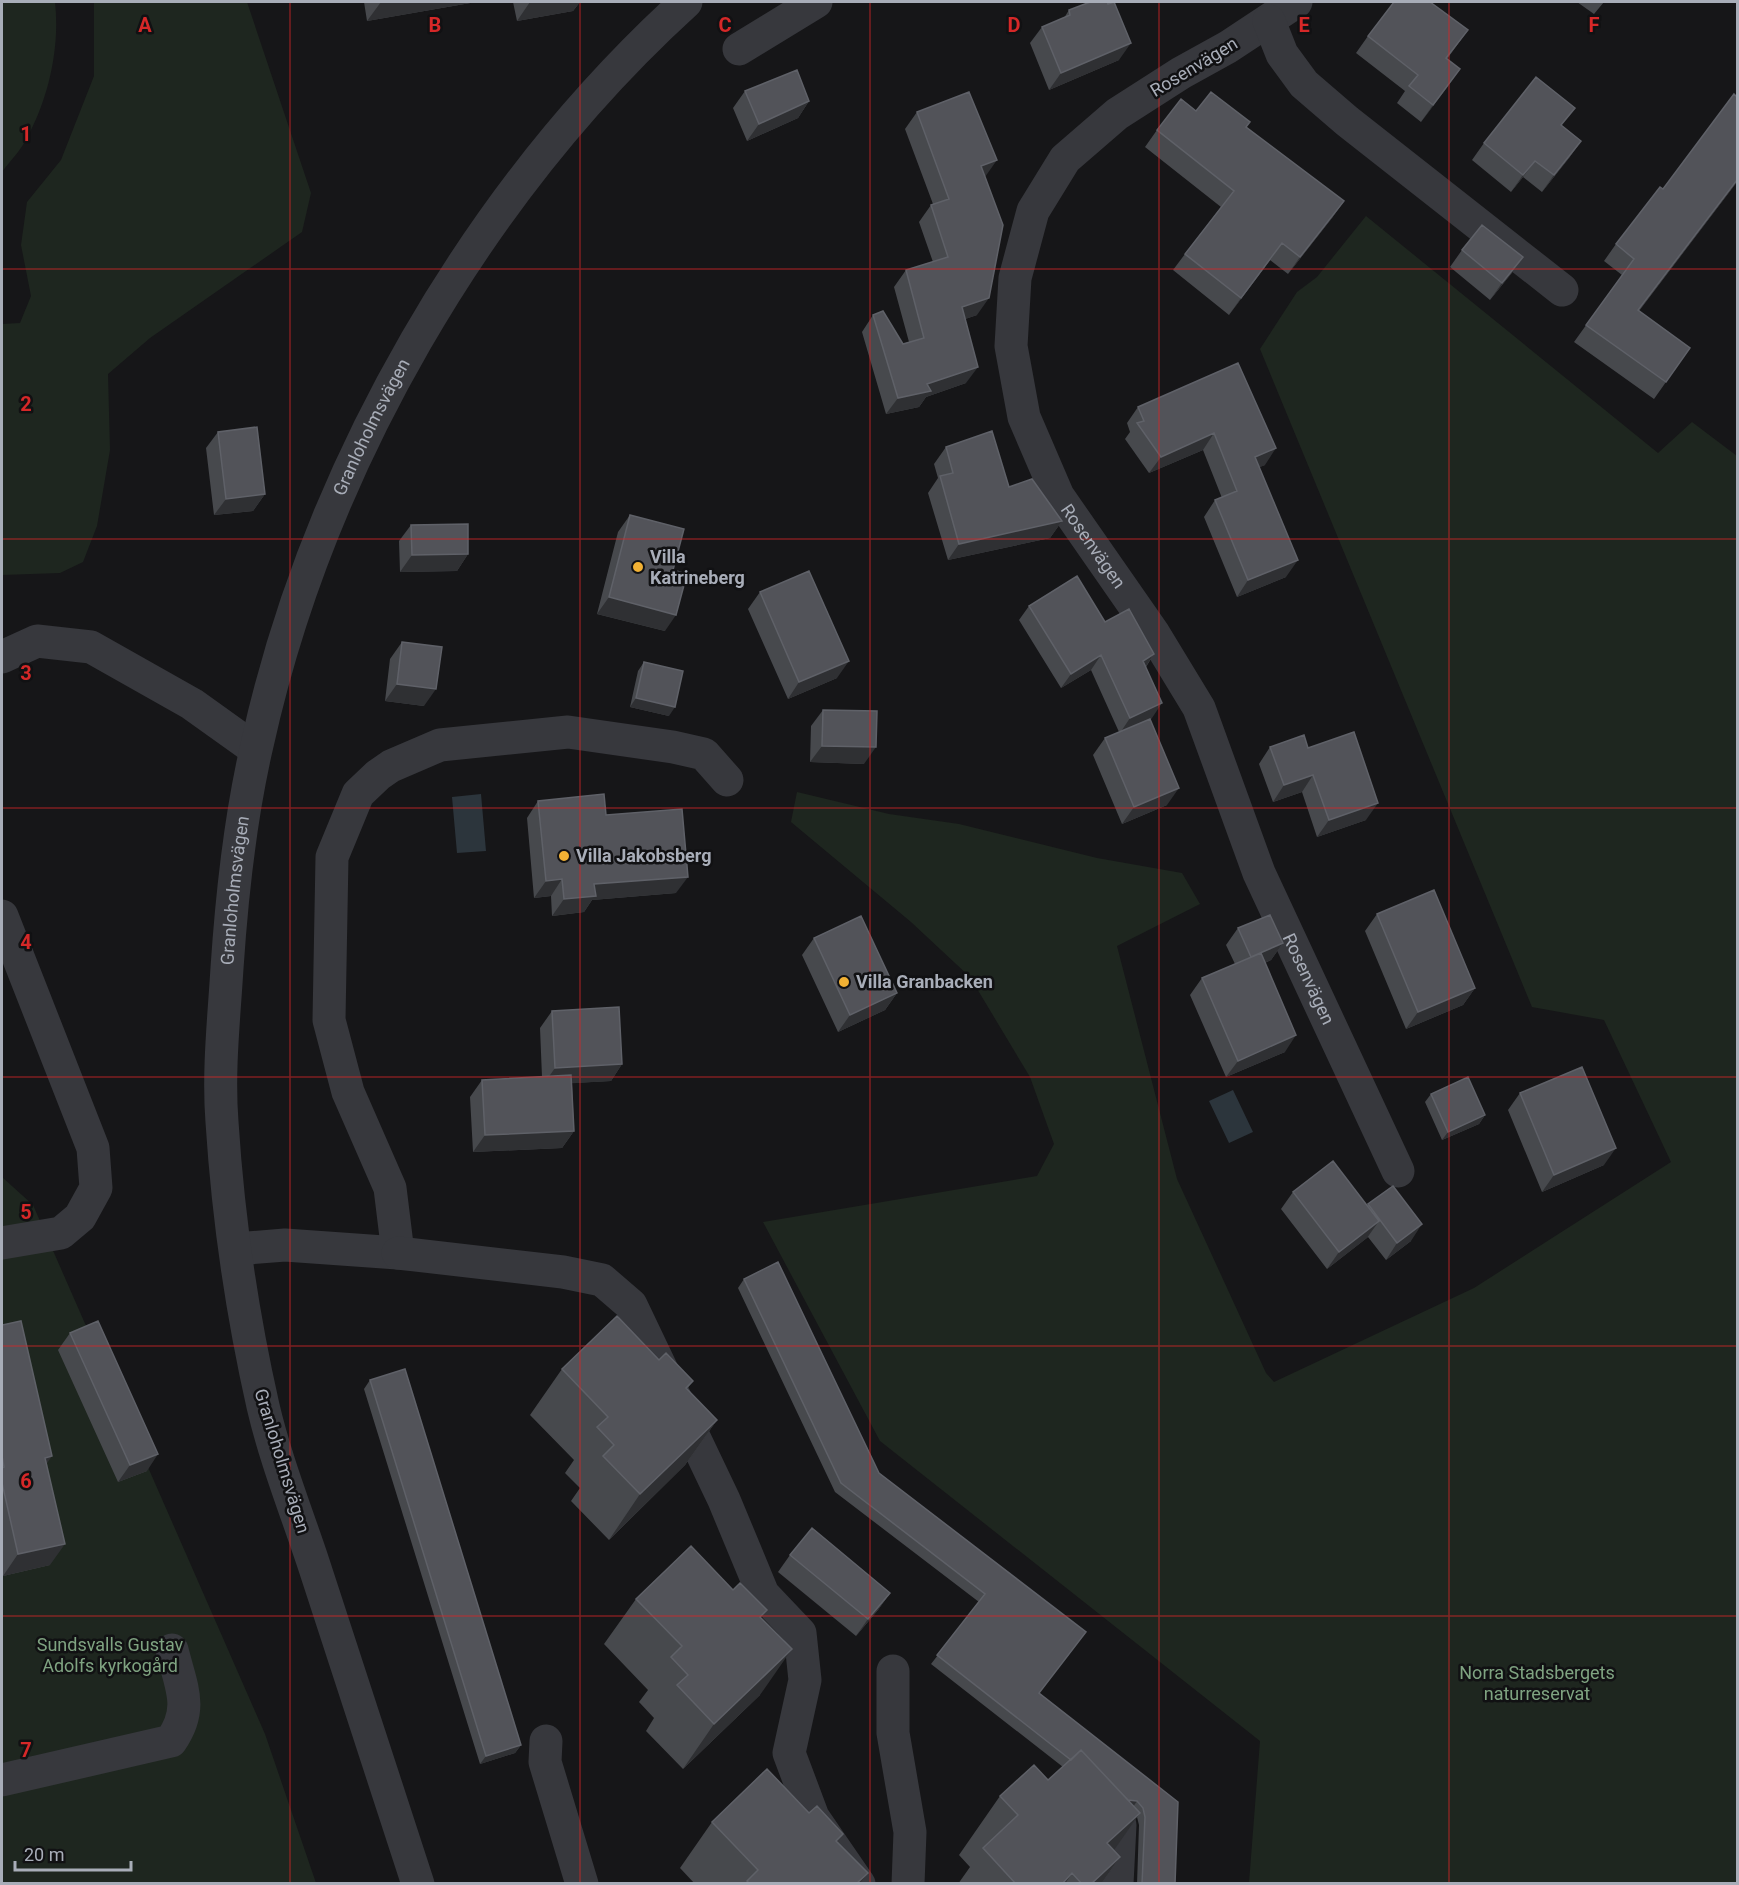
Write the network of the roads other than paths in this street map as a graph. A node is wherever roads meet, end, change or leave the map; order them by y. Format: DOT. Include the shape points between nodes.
graph roads {
  1 [pos="686,2"];
  2 [pos="816,2"];
  3 [pos="1296,2"];
  4 [pos="1269,21"];
  5 [pos="739,49"];
  6 [pos="1562,290"];
  7 [pos="2,657"];
  8 [pos="255,749"];
  9 [pos="727,780"];
  10 [pos="2,916"];
  11 [pos="1398,1170"];
  12 [pos="2,1243"];
  13 [pos="236,1250"];
  14 [pos="398,1253"];
  15 [pos="172,1650"];
  16 [pos="893,1671"];
  17 [pos="546,1741"];
  18 [pos="2,1780"];
  19 [pos="1120,1825"];
  20 [pos="418,1884"];
  21 [pos="582,1884"];
  22 [pos="859,1884"];
  23 [pos="908,1884"];
  24 [pos="1117,1884"];
  1 -- 8 [label="street, Granloholmsvägen" via="603,85 506,200 449,283 352,467 309,570 268,695"];
  2 -- 5 [label="street"];
  3 -- 4 [label="street, Rosenvägen"];
  4 -- 6 [label="street" via="1282,54 1304,84"];
  4 -- 11 [label="street, Rosenvägen" via="1117,114 1065,159 1033,211 1015,278 1011,346 1024,417 1058,496 1154,634 1199,708 1259,873"];
  7 -- 8 [label="street" via="37,641 91,648 192,704"];
  8 -- 13 [label="street, Granloholmsvägen" via="232,890 224,1017 221,1117"];
  9 -- 14 [label="street" via="704,754 568,732 440,745 392,766 358,794 332,857 329,1020 348,1092 390,1188"];
  10 -- 12 [label="street" via="93,1148 96,1188 80,1217 61,1233"];
  13 -- 14 [label="street" via="285,1245"];
  13 -- 20 [label="street, Granloholmsvägen" via="264,1409"];
  14 -- 22 [label="street" via="602,1280 631,1305 724,1500 763,1594 800,1633 805,1680 789,1754 813,1817"];
  15 -- 18 [label="street" via="184,1702 183,1724 171,1741"];
  16 -- 23 [label="street" via="893,1733 910,1832"];
  17 -- 21 [label="street" via="545,1762"];
  19 -- 24 [label="street"];
}
